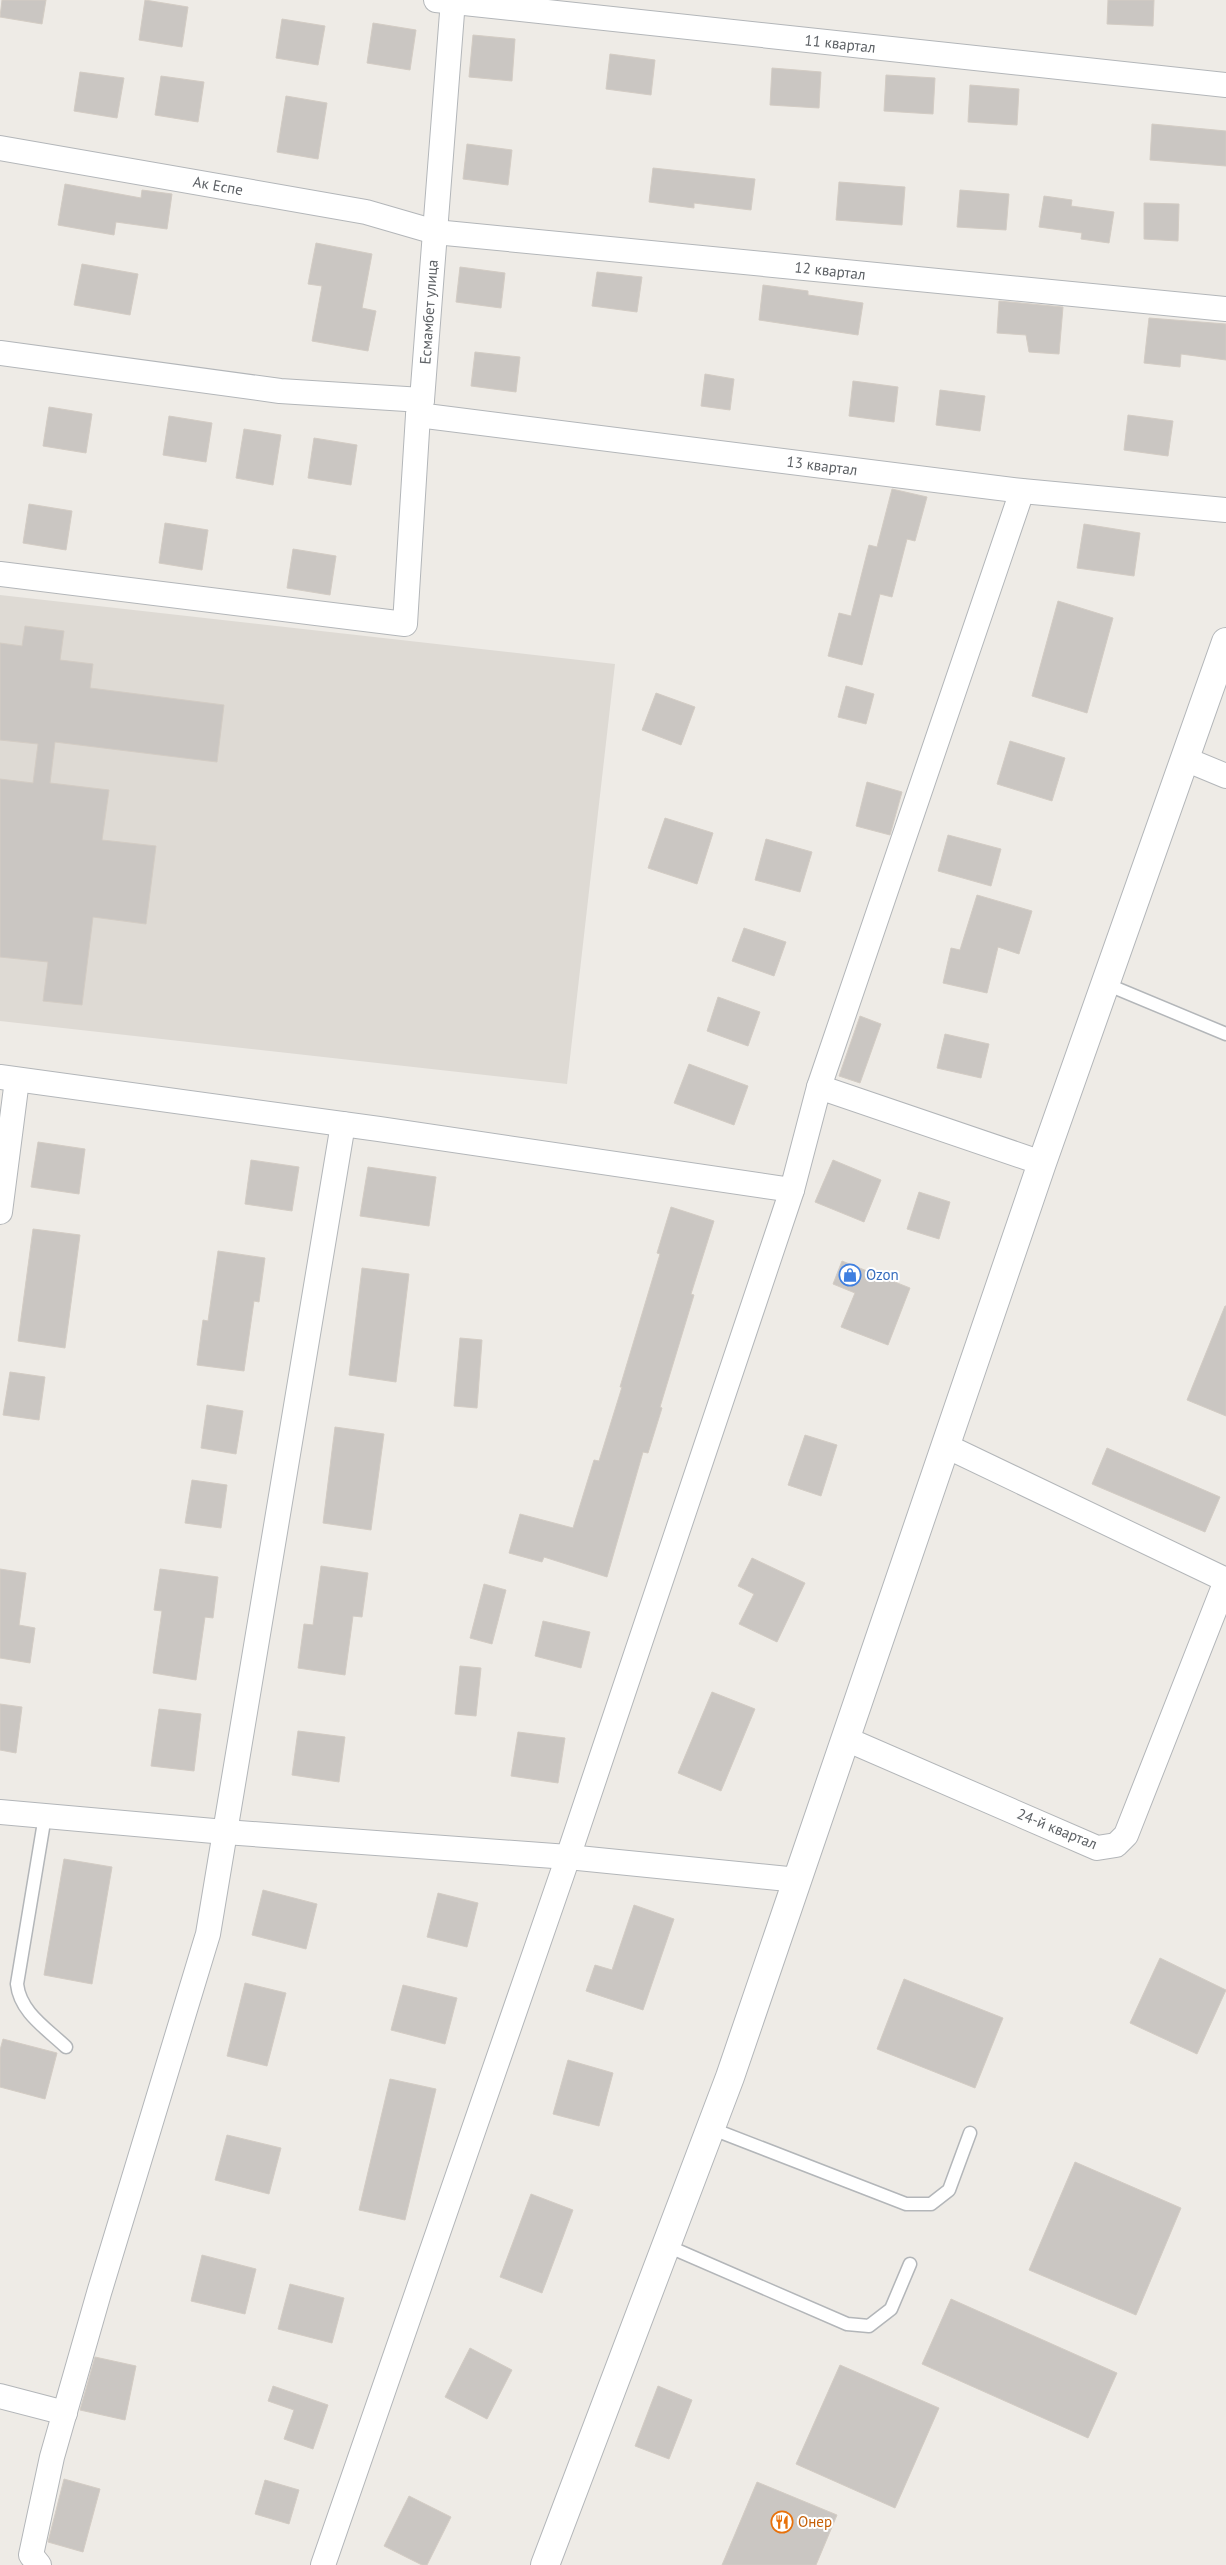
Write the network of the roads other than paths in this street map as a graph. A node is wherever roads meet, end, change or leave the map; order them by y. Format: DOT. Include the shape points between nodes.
graph roads {
  1 [pos="448,1"];
  2 [pos="1226,85"];
  3 [pos="0,148"];
  4 [pos="434,232"];
  5 [pos="1226,309"];
  6 [pos="0,353"];
  7 [pos="420,408"];
  8 [pos="1022,491"];
  9 [pos="1226,510"];
  10 [pos="0,574"];
  11 [pos="1226,642"];
  12 [pos="1185,759"];
  13 [pos="1226,776"];
  14 [pos="1106,984"];
  15 [pos="1226,1034"];
  16 [pos="8,1078"];
  17 [pos="819,1087"];
  18 [pos="343,1124"];
  19 [pos="1042,1163"];
  20 [pos="792,1190"];
  21 [pos="0,1212"];
  22 [pos="946,1446"];
  23 [pos="1226,1581"];
  24 [pos="846,1739"];
  25 [pos="0,1812"];
  26 [pos="45,1816"];
  27 [pos="225,1832"];
  28 [pos="568,1857"];
  29 [pos="798,1880"];
  30 [pos="66,2047"];
  31 [pos="710,2128"];
  32 [pos="970,2133"];
  33 [pos="665,2245"];
  34 [pos="910,2264"];
  35 [pos="0,2396"];
  36 [pos="65,2413"];
  37 [pos="29,2562"];
  38 [pos="323,2565"];
  39 [pos="545,2565"];
  1 -- 2 [label="street, 11 квартал"];
  1 -- 4 [label="street, Есмамбет улица"];
  3 -- 4 [label="street, Ак Еспе" via="366,212"];
  4 -- 5 [label="street, 12 квартал"];
  4 -- 7 [label="street, Есмамбет улица"];
  6 -- 7 [label="street"];
  7 -- 8 [label="street, 13 квартал"];
  7 -- 10 [label="street, Есмамбет улица" via="405,624"];
  8 -- 9 [label="street, 13 квартал"];
  8 -- 17 [label="street"];
  11 -- 12 [label="street"];
  12 -- 13 [label="street"];
  12 -- 14 [label="street"];
  14 -- 15 [label="lane"];
  14 -- 19 [label="street"];
  16 -- 18 [label="street"];
  16 -- 21 [label="street"];
  17 -- 19 [label="street"];
  17 -- 20 [label="street"];
  18 -- 20 [label="street"];
  18 -- 27 [label="street"];
  19 -- 22 [label="street"];
  20 -- 28 [label="street"];
  22 -- 23 [label="street"];
  22 -- 24 [label="street"];
  23 -- 24 [label="street, 24-й квартал" via="1126,1835 1116,1844 1097,1848"];
  24 -- 29 [label="street"];
  25 -- 26 [label="street"];
  26 -- 27 [label="street"];
  26 -- 30 [label="lane" via="17,1984 25,2008"];
  27 -- 28 [label="street"];
  27 -- 36 [label="street" via="208,1934"];
  28 -- 29 [label="street"];
  28 -- 38 [label="street"];
  29 -- 31 [label="street"];
  31 -- 32 [label="lane" via="906,2204 931,2204 948,2190"];
  31 -- 33 [label="street"];
  33 -- 34 [label="lane" via="847,2324 869,2326 891,2309"];
  33 -- 39 [label="street"];
  35 -- 36 [label="street"];
  36 -- 37 [label="street"];
}
